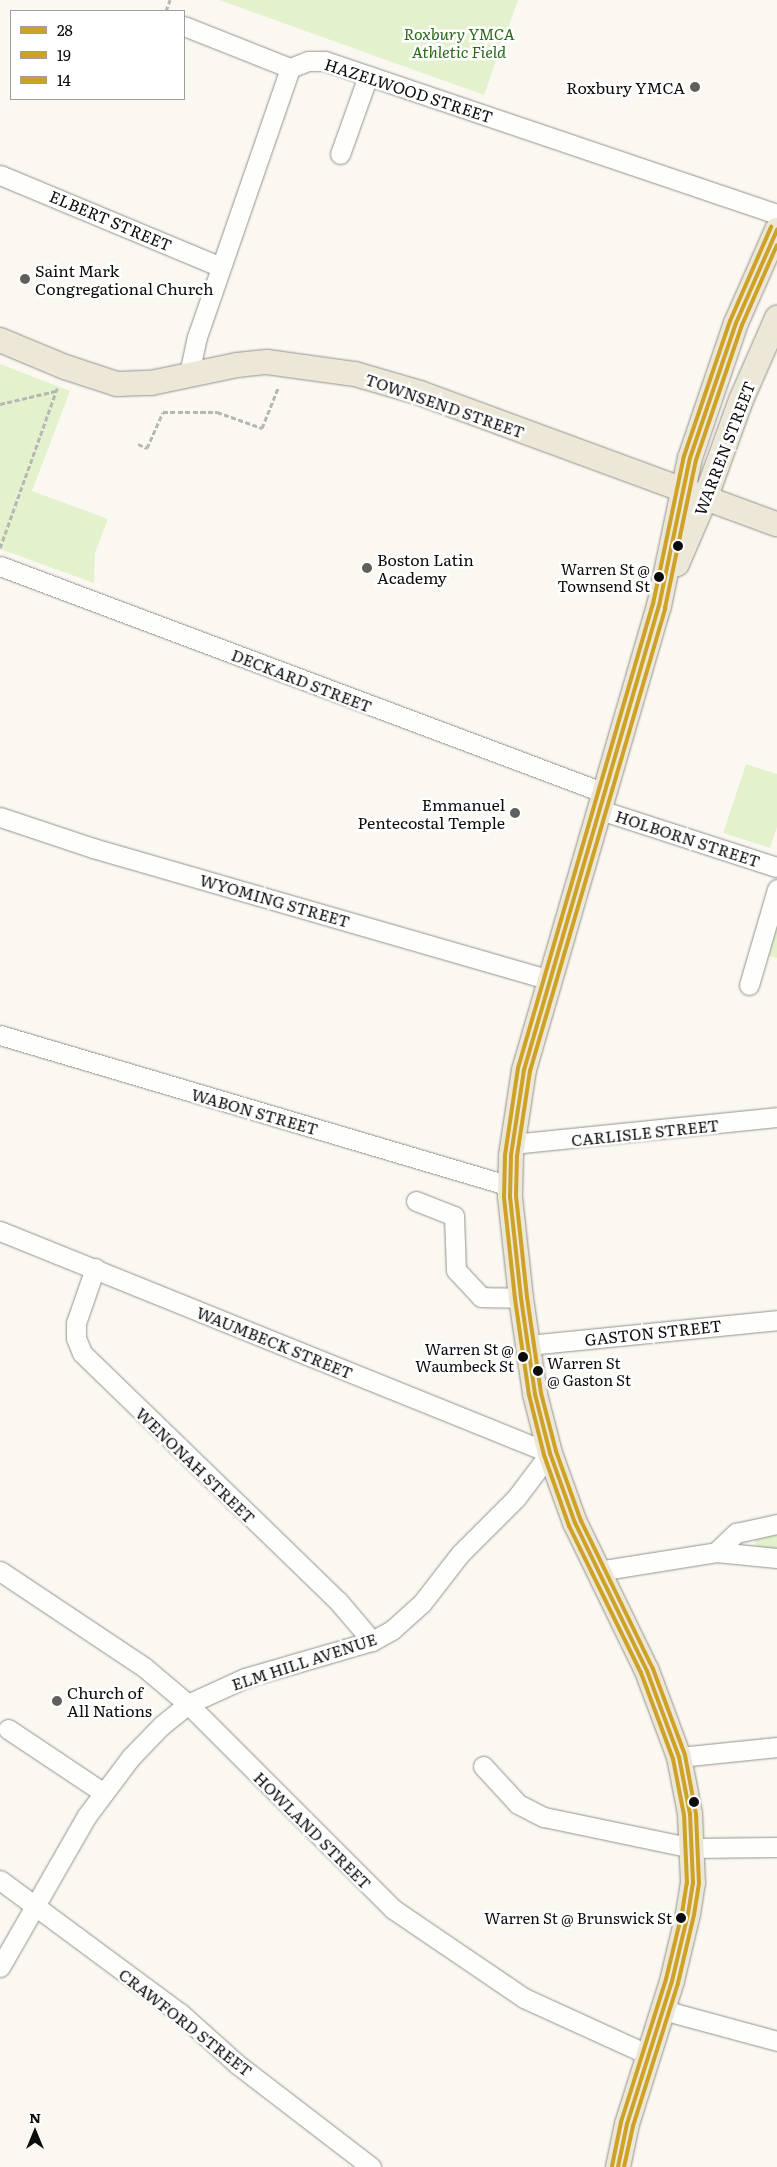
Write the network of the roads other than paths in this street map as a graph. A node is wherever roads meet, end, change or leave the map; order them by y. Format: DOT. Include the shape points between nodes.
graph roads {
  1 [pos="185,26"];
  2 [pos="290,68"];
  3 [pos="368,76"];
  4 [pos="340,154"];
  5 [pos="0,175"];
  6 [pos="777,214"];
  7 [pos="777,230"];
  8 [pos="221,266"];
  9 [pos="777,318"];
  10 [pos="0,340"];
  11 [pos="189,374"];
  12 [pos="682,491"];
  13 [pos="705,499"];
  14 [pos="777,524"];
  15 [pos="0,566"];
  16 [pos="659,606"];
  17 [pos="602,801"];
  18 [pos="0,817"];
  19 [pos="777,867"];
  20 [pos="777,889"];
  21 [pos="550,980"];
  22 [pos="749,985"];
  23 [pos="0,1035"];
  24 [pos="777,1118"];
  25 [pos="512,1144"];
  26 [pos="510,1186"];
  27 [pos="416,1201"];
  28 [pos="0,1231"];
  29 [pos="95,1268"];
  30 [pos="521,1298"];
  31 [pos="777,1320"];
  32 [pos="528,1345"];
  33 [pos="550,1453"];
  34 [pos="777,1524"];
  35 [pos="716,1552"];
  36 [pos="777,1558"];
  37 [pos="0,1571"];
  38 [pos="598,1571"];
  39 [pos="372,1641"];
  40 [pos="188,1704"];
  41 [pos="8,1729"];
  42 [pos="777,1747"];
  43 [pos="679,1757"];
  44 [pos="484,1766"];
  45 [pos="104,1793"];
  46 [pos="777,1846"];
  47 [pos="692,1848"];
  48 [pos="0,1880"];
  49 [pos="34,1903"];
  50 [pos="0,1967"];
  51 [pos="663,2010"];
  52 [pos="777,2041"];
  53 [pos="649,2055"];
  54 [pos="371,2167"];
  55 [pos="618,2167"];
  1 -- 2 [label="street"];
  2 -- 3 [label="street, HAZELWOOD STREET" via="316,60"];
  2 -- 8 [label="street"];
  3 -- 4 [label="street"];
  3 -- 6 [label="street, HAZELWOOD STREET"];
  5 -- 8 [label="street, ELBERT STREET"];
  7 -- 12 [label="main road, WARREN STREET" via="736,323"];
  8 -- 11 [label="street" via="197,337"];
  9 -- 13 [label="main road, WARREN STREET" via="741,400"];
  10 -- 11 [label="main road, TOWNSEND STREET" via="117,384 151,383"];
  11 -- 12 [label="main road, TOWNSEND STREET" via="267,362 362,376 420,394"];
  12 -- 13 [label="main road, TOWNSEND STREET"];
  12 -- 16 [label="main road, WARREN STREET"];
  13 -- 14 [label="main road, TOWNSEND STREET"];
  13 -- 16 [label="main road, WARREN STREET"];
  15 -- 17 [label="street, DECKARD STREET"];
  16 -- 17 [label="main road, WARREN STREET"];
  17 -- 19 [label="street, HOLBORN STREET"];
  17 -- 21 [label="main road, WARREN STREET"];
  18 -- 21 [label="street, WYOMING STREET" via="93,848"];
  20 -- 22 [label="street"];
  21 -- 25 [label="main road, WARREN STREET" via="524,1070"];
  23 -- 26 [label="street, WABON STREET"];
  24 -- 25 [label="street, CARLISLE STREET"];
  25 -- 26 [label="main road, WARREN STREET"];
  26 -- 30 [label="main road, WARREN STREET"];
  27 -- 30 [label="street" via="454,1216 456,1270 482,1298"];
  28 -- 29 [label="street, WAUMBECK STREET"];
  29 -- 33 [label="street, WAUMBECK STREET"];
  29 -- 39 [label="street, WENONAH STREET" via="76,1323 76,1338 82,1352 338,1601"];
  30 -- 32 [label="main road, WARREN STREET"];
  31 -- 32 [label="street, GASTON STREET"];
  32 -- 33 [label="main road, WARREN STREET"];
  33 -- 38 [label="main road, WARREN STREET" via="574,1523"];
  33 -- 39 [label="street, ELM HILL AVENUE" via="516,1498 460,1554 422,1603 392,1630"];
  34 -- 35 [label="street" via="736,1533"];
  35 -- 36 [label="street"];
  35 -- 38 [label="street"];
  37 -- 40 [label="street, HOWLAND STREET" via="144,1667"];
  38 -- 43 [label="main road, WARREN STREET" via="647,1671"];
  39 -- 40 [label="street, ELM HILL AVENUE" via="245,1678"];
  40 -- 45 [label="street, ELM HILL AVENUE" via="132,1757"];
  40 -- 53 [label="street, HOWLAND STREET" via="393,1909 524,1998"];
  41 -- 45 [label="street"];
  42 -- 43 [label="street"];
  43 -- 47 [label="main road, WARREN STREET" via="690,1814"];
  44 -- 47 [label="street" via="518,1804 544,1817"];
  45 -- 49 [label="street, ELM HILL AVENUE"];
  46 -- 47 [label="street"];
  47 -- 51 [label="main road, WARREN STREET" via="691,1898"];
  48 -- 49 [label="street, CRAWFORD STREET"];
  49 -- 50 [label="street, ELM HILL AVENUE"];
  49 -- 54 [label="street, CRAWFORD STREET" via="180,2013 238,2064"];
  51 -- 52 [label="street"];
  51 -- 53 [label="main road, WARREN STREET"];
  53 -- 55 [label="main road, WARREN STREET" via="627,2124"];
}
